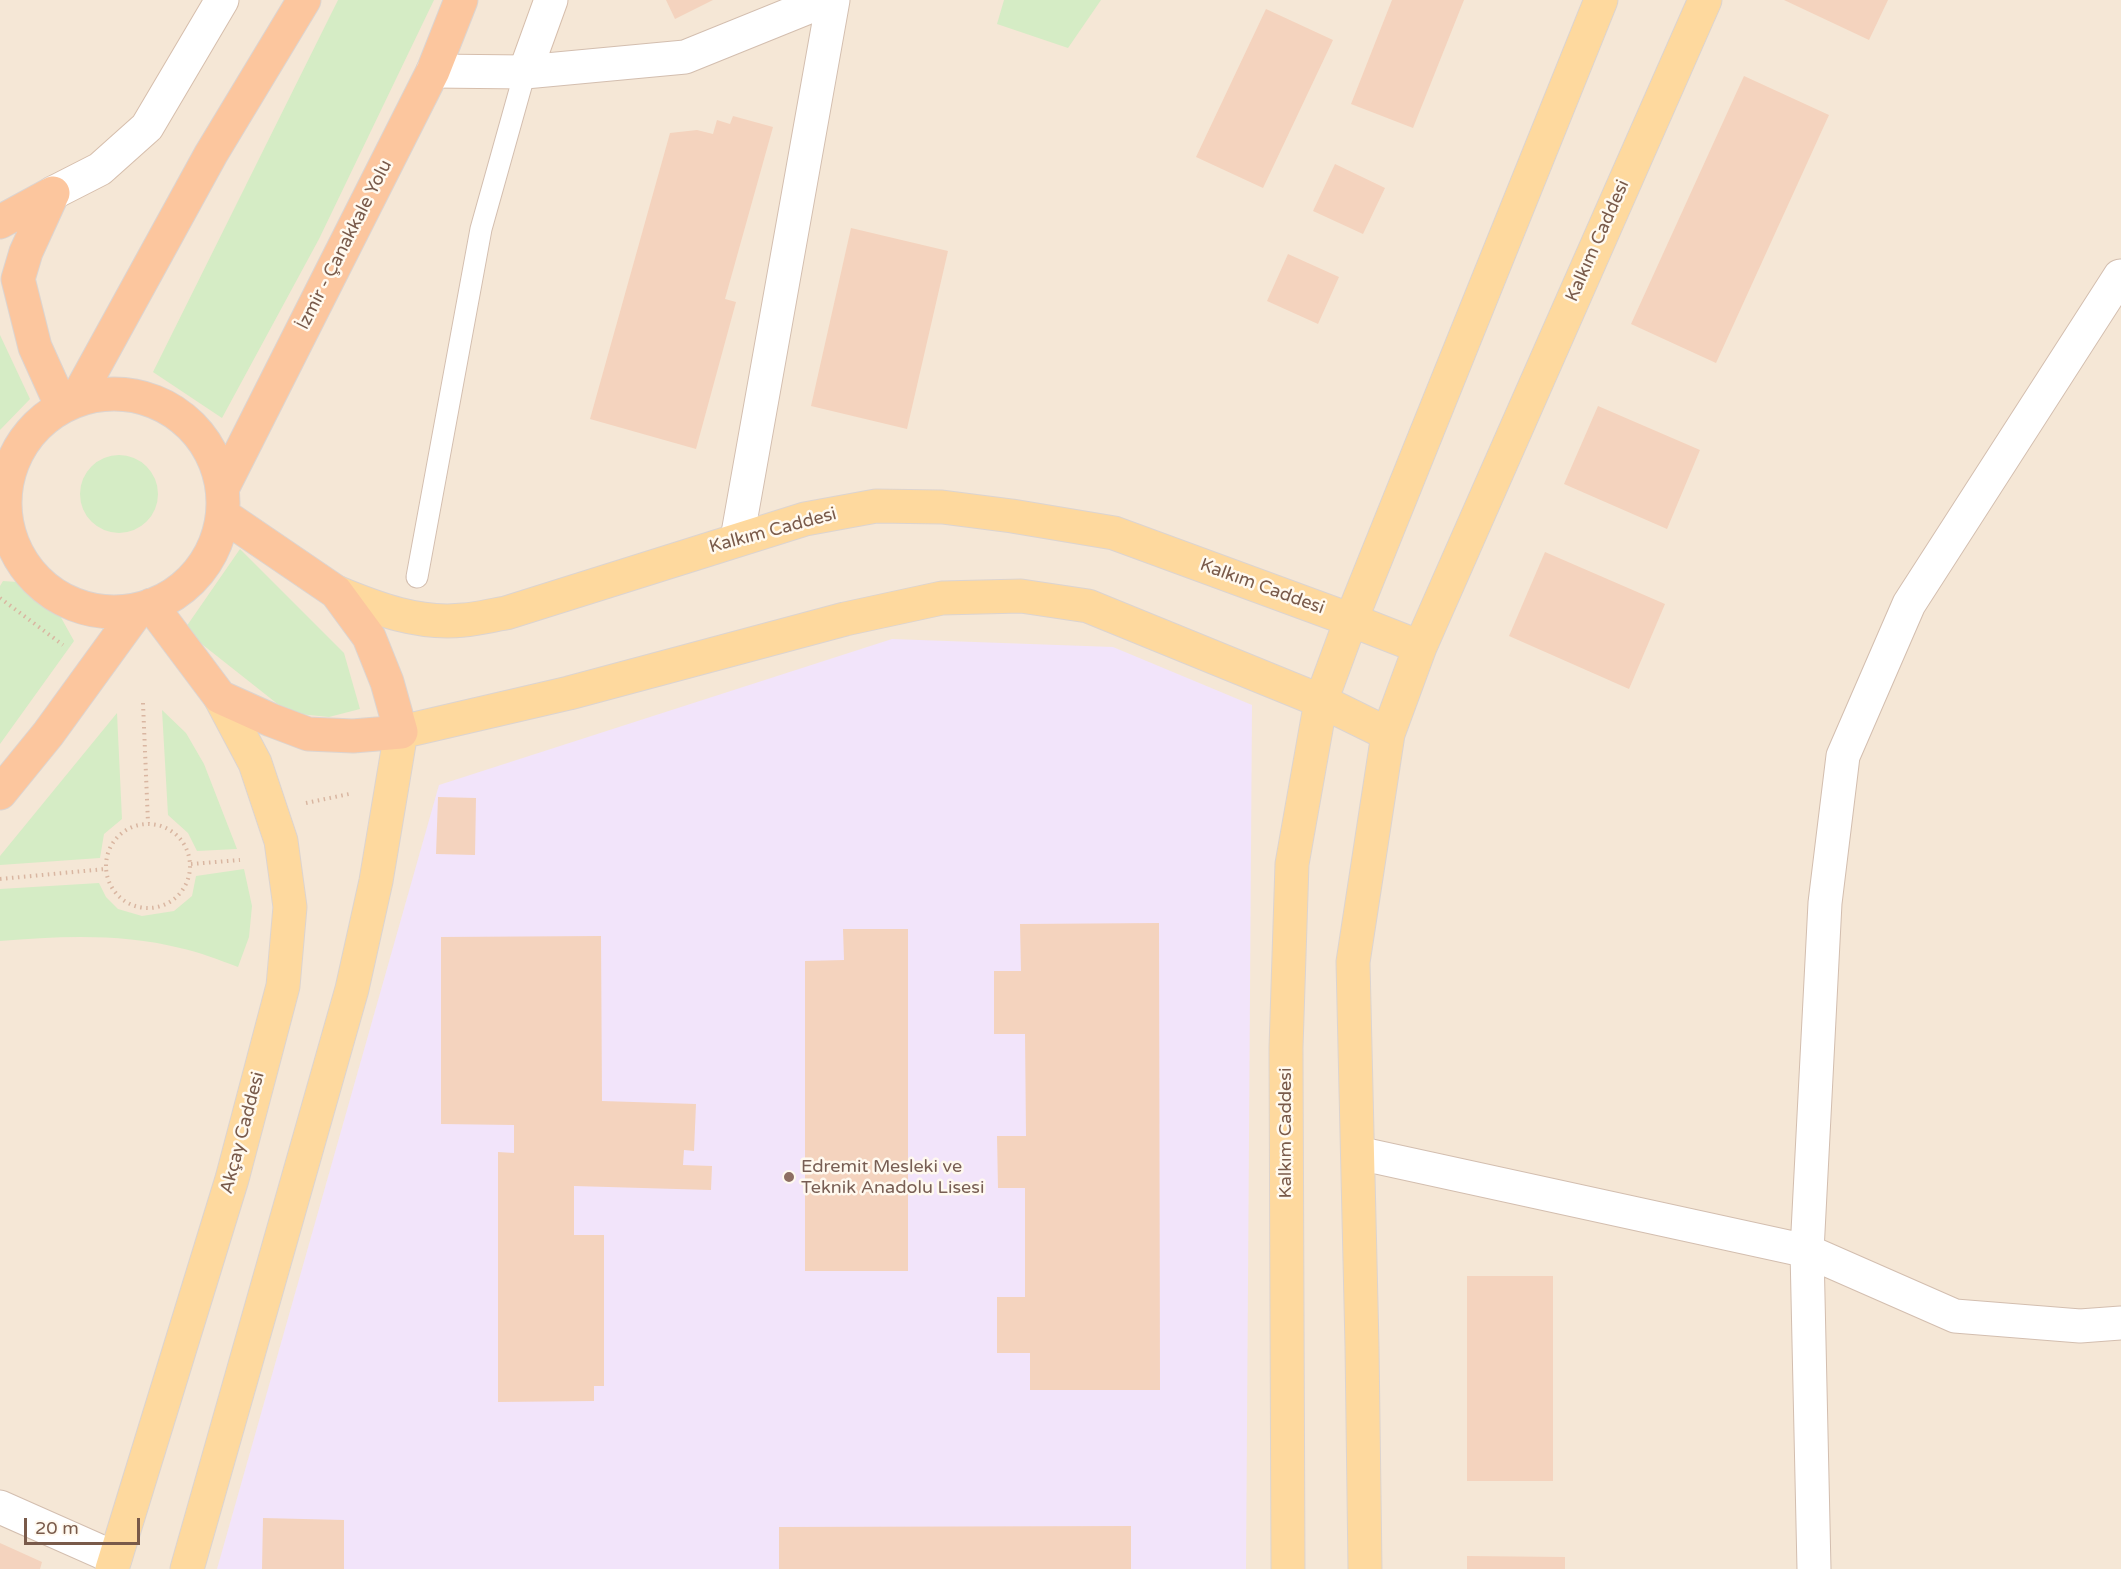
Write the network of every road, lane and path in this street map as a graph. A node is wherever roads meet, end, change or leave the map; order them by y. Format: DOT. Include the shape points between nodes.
graph roads {
  1 [pos="222,0"];
  2 [pos="304,0"];
  3 [pos="461,0"];
  4 [pos="551,0"];
  5 [pos="826,0"];
  6 [pos="833,0"];
  7 [pos="1601,0"];
  8 [pos="1705,0"];
  9 [pos="433,71"];
  10 [pos="525,72"];
  11 [pos="53,193"];
  12 [pos="0,222"];
  13 [pos="2120,276"];
  14 [pos="69,403"];
  15 [pos="223,501"];
  16 [pos="3,513"];
  17 [pos="737,539"];
  18 [pos="417,577"];
  19 [pos="336,592"];
  20 [pos="0,598"];
  21 [pos="145,608"];
  22 [pos="1351,620"];
  23 [pos="63,645"];
  24 [pos="1420,648"];
  25 [pos="220,697"];
  26 [pos="1321,701"];
  27 [pos="143,703"];
  28 [pos="401,732"];
  29 [pos="1388,734"];
  30 [pos="0,793"];
  31 [pos="349,794"];
  32 [pos="296,804"];
  33 [pos="148,823"];
  34 [pos="240,860"];
  35 [pos="191,864"];
  36 [pos="105,870"];
  37 [pos="0,879"];
  38 [pos="1358,1153"];
  39 [pos="1807,1251"];
  40 [pos="2121,1323"];
  41 [pos="0,1507"];
  42 [pos="114,1563"];
  43 [pos="187,1569"];
  44 [pos="1288,1569"];
  45 [pos="1365,1569"];
  46 [pos="1814,1569"];
  1 -- 11 [label="street" via="147,127 100,170"];
  2 -- 14 [label="highway, İzmir - Çanakkale Yolu"];
  3 -- 9 [label="highway, İzmir - Çanakkale Yolu"];
  4 -- 10 [label="street"];
  5 -- 10 [label="street" via="684,57"];
  6 -- 17 [label="street"];
  7 -- 22 [label="main road, Kalkım Caddesi"];
  8 -- 24 [label="main road, Kalkım Caddesi"];
  9 -- 10 [label="street"];
  9 -- 15 [label="highway, İzmir - Çanakkale Yolu"];
  10 -- 18 [label="lane" via="481,230"];
  11 -- 12 [label="highway"];
  11 -- 14 [label="highway" via="18,279 35,347"];
  13 -- 39 [label="street" via="1909,604 1843,756 1825,903"];
  14 -- 15 [label="highway, İzmir - Çanakkale Yolu" via="104,393 131,393 158,401 182,416 216,460"];
  14 -- 16 [label="highway, İzmir - Çanakkale Yolu" via="50,414 28,435 13,461"];
  15 -- 19 [label="highway"];
  15 -- 21 [label="highway, İzmir - Çanakkale Yolu" via="217,542 204,566 186,586"];
  16 -- 21 [label="highway, İzmir - Çanakkale Yolu" via="14,549 31,574 53,594 79,607 108,613"];
  17 -- 19 [label="main road, Kalkım Caddesi" via="506,613 463,620 425,620 378,610"];
  17 -- 22 [label="main road, Kalkım Caddesi" via="806,519 876,506 942,507 1012,516 1114,533"];
  19 -- 28 [label="highway" via="369,637"];
  20 -- 23 [label="path"];
  21 -- 25 [label="highway"];
  21 -- 30 [label="highway, İzmir - Çanakkale Yolu"];
  22 -- 24 [label="main road, Kalkım Caddesi"];
  22 -- 26 [label="main road, Kalkım Caddesi"];
  24 -- 29 [label="main road, Kalkım Caddesi"];
  25 -- 28 [label="highway" via="308,734"];
  25 -- 42 [label="main road, Akçay Caddesi" via="255,763 281,841 290,907 283,986 232,1179"];
  26 -- 28 [label="main road" via="1088,606 1021,596 942,598"];
  26 -- 29 [label="main road"];
  26 -- 44 [label="main road, Kalkım Caddesi" via="1292,875 1286,1048"];
  27 -- 33 [label="path"];
  28 -- 43 [label="main road" via="376,881 352,988"];
  29 -- 38 [label="main road, Kalkım Caddesi" via="1353,962"];
  31 -- 32 [label="path"];
  33 -- 35 [label="path" via="174,832 184,842"];
  33 -- 36 [label="path" via="122,832 112,843"];
  34 -- 35 [label="path"];
  35 -- 36 [label="path" via="188,883 180,895 156,909 128,904 109,884"];
  36 -- 37 [label="path"];
  38 -- 39 [label="street"];
  38 -- 45 [label="main road, Kalkım Caddesi"];
  39 -- 40 [label="street" via="1955,1316 2080,1326"];
  39 -- 46 [label="street"];
  41 -- 42 [label="street"];
}
